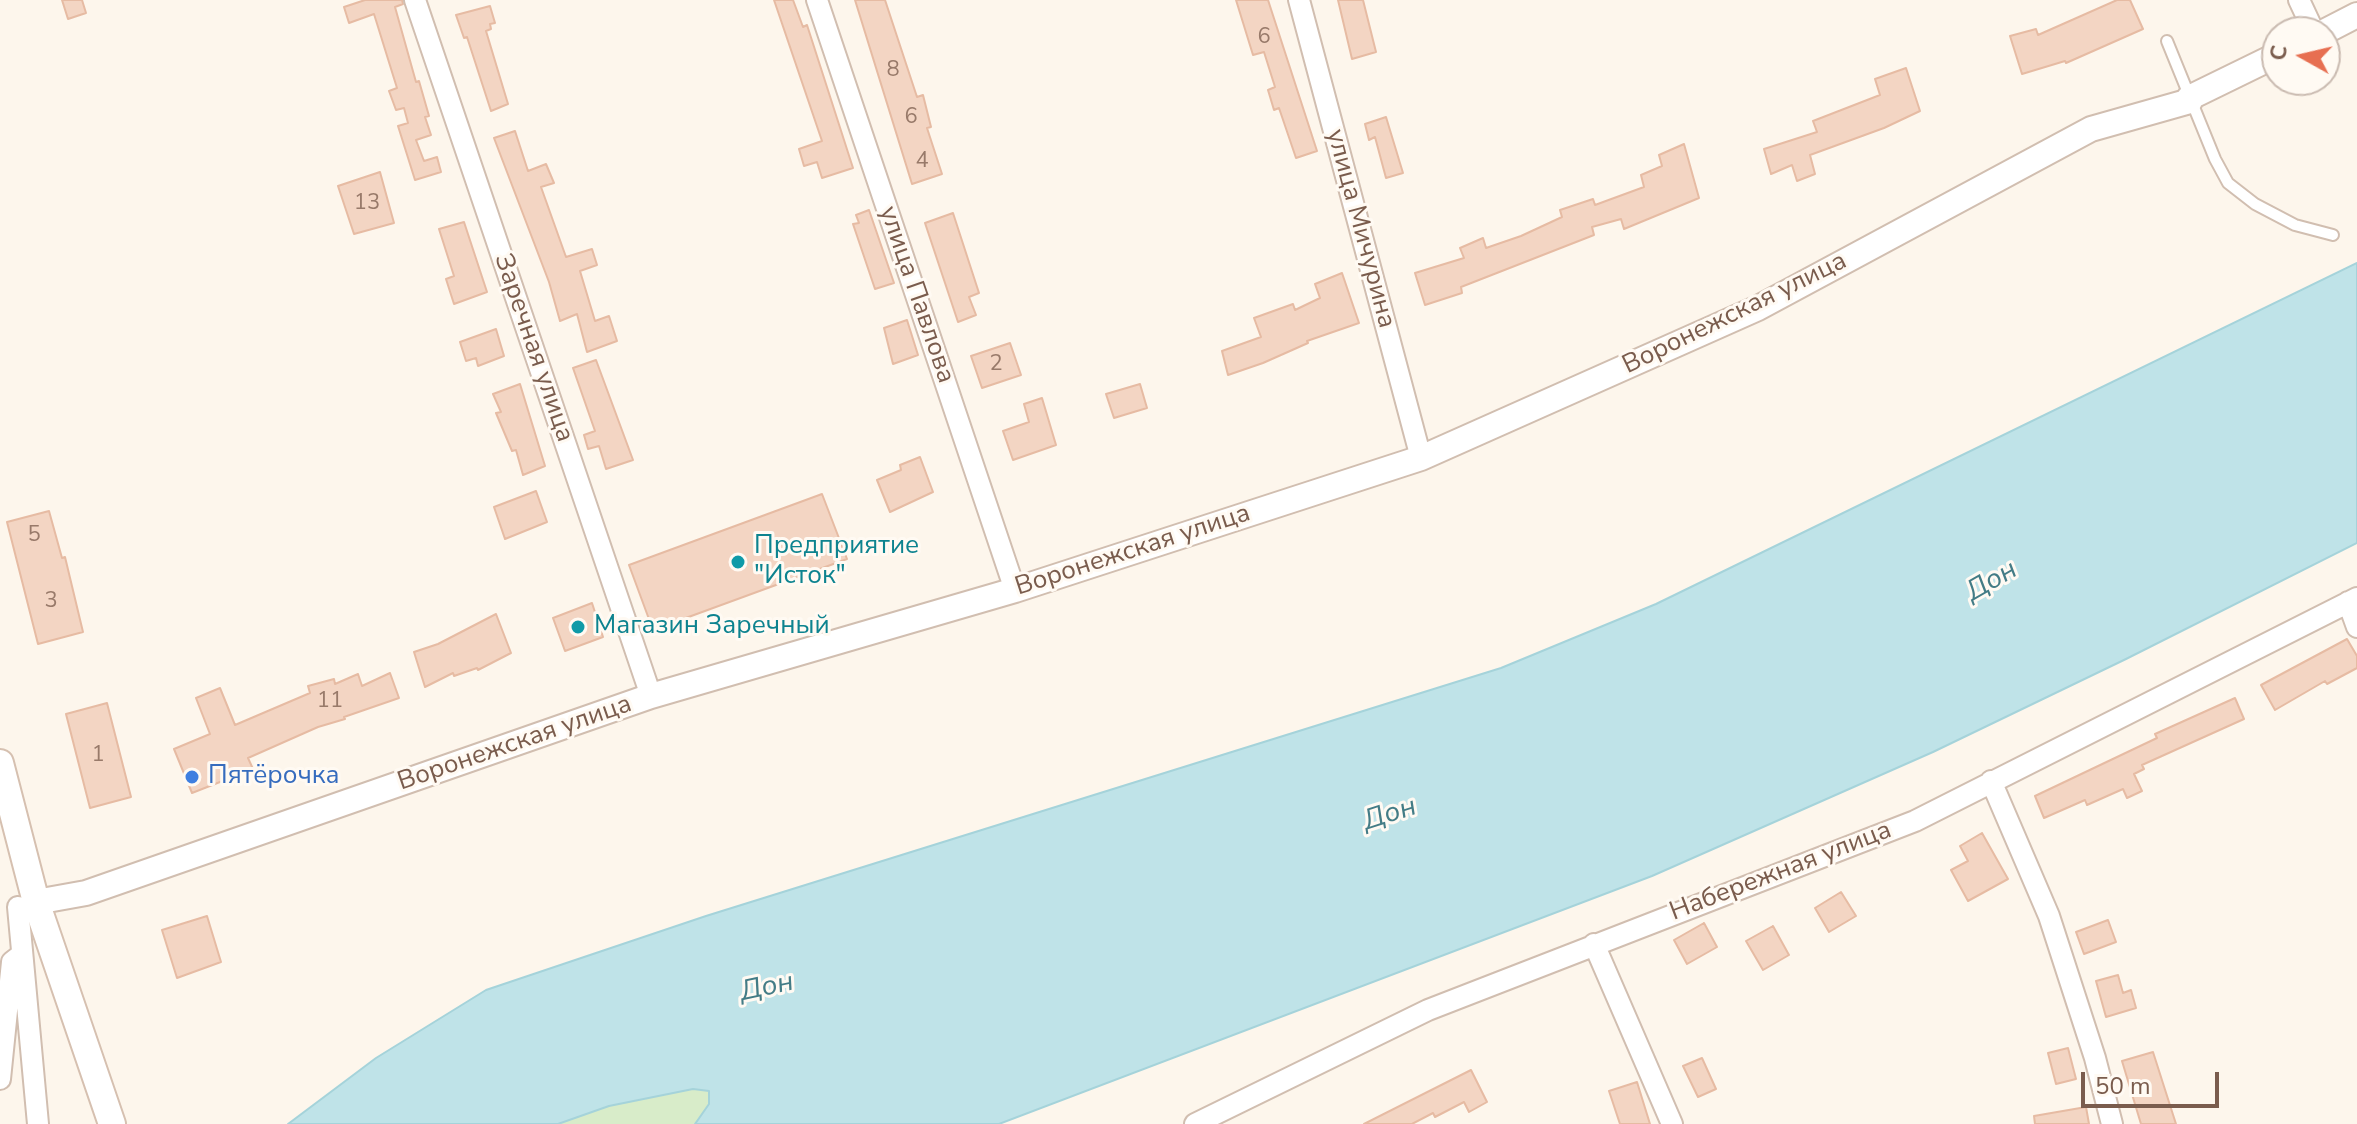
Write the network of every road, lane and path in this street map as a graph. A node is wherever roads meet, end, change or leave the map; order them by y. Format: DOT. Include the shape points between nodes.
graph roads {
  1 [pos="415,0"];
  2 [pos="817,0"];
  3 [pos="1299,0"];
  4 [pos="2167,41"];
  5 [pos="2261,63"];
  6 [pos="2189,99"];
  7 [pos="2333,235"];
  8 [pos="1421,458"];
  9 [pos="1015,590"];
  10 [pos="2352,600"];
  11 [pos="2357,627"];
  12 [pos="651,696"];
  13 [pos="0,763"];
  14 [pos="1991,781"];
  15 [pos="6,812"];
  16 [pos="18,907"];
  17 [pos="1594,944"];
  18 [pos="52,948"];
  19 [pos="23,954"];
  20 [pos="0,1078"];
  21 [pos="1199,1123"];
  22 [pos="38,1124"];
  23 [pos="112,1124"];
  24 [pos="1672,1124"];
  25 [pos="2112,1124"];
  1 -- 12 [label="street, Заречная улица"];
  2 -- 9 [label="street, улица Павлова"];
  3 -- 8 [label="street, улица Мичурина"];
  4 -- 6 [label="lane"];
  5 -- 6 [label="street, Воронежская улица"];
  6 -- 7 [label="lane" via="2228,183 2295,225"];
  6 -- 8 [label="street, Воронежская улица" via="2091,129 1758,308"];
  8 -- 9 [label="street, Воронежская улица"];
  9 -- 12 [label="street, Воронежская улица"];
  10 -- 11 [label="street"];
  10 -- 14 [label="street, Набережная улица"];
  12 -- 16 [label="street, Воронежская улица" via="86,893"];
  13 -- 15 [label="main road"];
  14 -- 17 [label="street, Набережная улица" via="1915,821"];
  14 -- 25 [label="street" via="2049,916"];
  15 -- 16 [label="main road"];
  16 -- 18 [label="main road"];
  16 -- 19 [label="street"];
  17 -- 21 [label="street, Набережная улица" via="1428,1010"];
  17 -- 24 [label="street"];
  18 -- 19 [label="street"];
  18 -- 23 [label="main road"];
  19 -- 20 [label="street" via="12,962"];
  19 -- 22 [label="street"];
}
